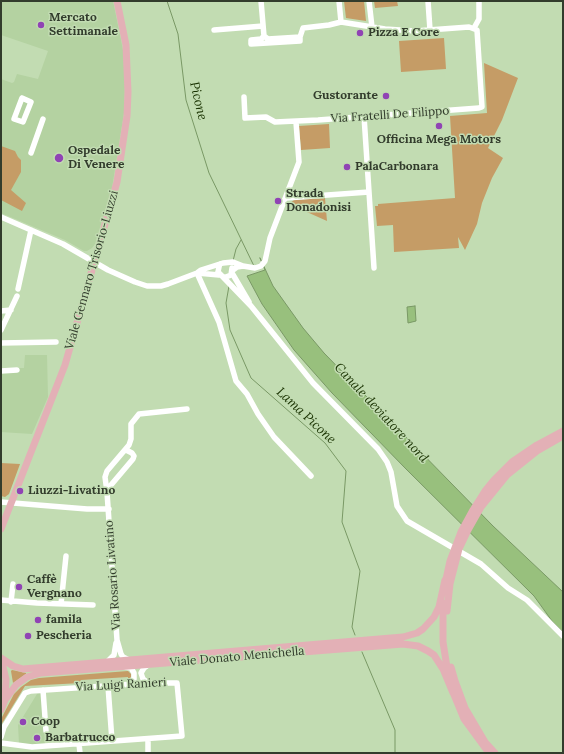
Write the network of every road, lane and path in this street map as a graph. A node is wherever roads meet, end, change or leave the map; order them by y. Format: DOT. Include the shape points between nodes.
graph roads {
  1 [pos="117,1"];
  2 [pos="261,1"];
  3 [pos="339,1"];
  4 [pos="369,1"];
  5 [pos="428,1"];
  6 [pos="479,1"];
  7 [pos="341,22"];
  8 [pos="263,26"];
  9 [pos="372,26"];
  10 [pos="214,30"];
  11 [pos="430,30"];
  12 [pos="476,30"];
  13 [pos="264,36"];
  14 [pos="300,37"];
  15 [pos="244,97"];
  16 [pos="364,116"];
  17 [pos="44,119"];
  18 [pos="296,122"];
  19 [pos="30,153"];
  20 [pos="369,192"];
  21 [pos="286,198"];
  22 [pos="1,217"];
  23 [pos="31,230"];
  24 [pos="95,262"];
  25 [pos="223,264"];
  26 [pos="242,266"];
  27 [pos="374,268"];
  28 [pos="232,272"];
  29 [pos="197,273"];
  30 [pos="221,276"];
  31 [pos="18,289"];
  32 [pos="18,296"];
  33 [pos="251,306"];
  34 [pos="11,310"];
  35 [pos="1,311"];
  36 [pos="1,330"];
  37 [pos="56,342"];
  38 [pos="1,343"];
  39 [pos="16,370"];
  40 [pos="1,371"];
  41 [pos="187,409"];
  42 [pos="563,431"];
  43 [pos="563,436"];
  44 [pos="131,439"];
  45 [pos="126,450"];
  46 [pos="134,456"];
  47 [pos="505,473"];
  48 [pos="311,476"];
  49 [pos="107,492"];
  50 [pos="1,502"];
  51 [pos="12,503"];
  52 [pos="109,509"];
  53 [pos="1,529"];
  54 [pos="458,552"];
  55 [pos="66,556"];
  56 [pos="445,580"];
  57 [pos="13,584"];
  58 [pos="1,600"];
  59 [pos="11,602"];
  60 [pos="61,604"];
  61 [pos="93,605"];
  62 [pos="563,636"];
  63 [pos="117,640"];
  64 [pos="403,641"];
  65 [pos="271,652"];
  66 [pos="1,659"];
  67 [pos="129,660"];
  68 [pos="107,662"];
  69 [pos="149,664"];
  70 [pos="125,667"];
  71 [pos="148,683"];
  72 [pos="126,684"];
  73 [pos="108,686"];
  74 [pos="43,690"];
  75 [pos="452,693"];
  76 [pos="5,700"];
  77 [pos="458,700"];
  78 [pos="1,710"];
  79 [pos="468,720"];
  80 [pos="46,731"];
  81 [pos="1,737"];
  82 [pos="148,739"];
  83 [pos="112,742"];
  84 [pos="1,743"];
  85 [pos="79,744"];
  86 [pos="482,745"];
  87 [pos="80,753"];
  88 [pos="148,753"];
  89 [pos="488,753"];
  90 [pos="494,753"];
  1 -- 24 [label="main road, Viale Gennaro Trisorio-Liuzzi" via="128,59 127,116 117,182"];
  2 -- 8 [label="street"];
  3 -- 7 [label="street"];
  4 -- 9 [label="street"];
  5 -- 11 [label="street"];
  6 -- 12 [label="street"];
  7 -- 9 [label="street"];
  7 -- 14 [label="street" via="303,28"];
  8 -- 10 [label="street"];
  8 -- 13 [label="street"];
  9 -- 11 [label="street" via="415,32"];
  11 -- 12 [label="street" via="469,27"];
  12 -- 16 [label="street, Via Fratelli De Filippo" via="482,107"];
  13 -- 14 [label="street" via="268,39"];
  13 -- 14 [label="street" via="251,40 251,44 300,41"];
  15 -- 18 [label="street, Via Fratelli De Filippo" via="245,118 266,117 275,122"];
  16 -- 18 [label="street, Via Fratelli De Filippo"];
  16 -- 20 [label="street"];
  17 -- 19 [label="street"];
  18 -- 21 [label="street" via="299,162"];
  20 -- 21 [label="street"];
  20 -- 27 [label="street"];
  21 -- 26 [label="street" via="270,238 264,263 255,268"];
  22 -- 23 [label="street"];
  23 -- 24 [label="street"];
  23 -- 31 [label="street"];
  24 -- 29 [label="street" via="147,286 161,286"];
  24 -- 51 [label="main road, Viale Gennaro Trisorio-Liuzzi" via="65,365"];
  25 -- 26 [label="street" via="233,262"];
  25 -- 28 [label="street" via="231,265"];
  25 -- 29 [label="street"];
  25 -- 30 [label="street" via="218,269"];
  26 -- 28 [label="street"];
  28 -- 30 [label="street" via="229,277"];
  28 -- 33 [label="street"];
  29 -- 30 [label="street"];
  29 -- 48 [label="street" via="219,322 236,381 274,437"];
  30 -- 33 [label="street"];
  32 -- 34 [label="street"];
  33 -- 54 [label="street" via="313,383 378,449 391,472 397,506 407,521"];
  34 -- 35 [label="street"];
  34 -- 36 [label="street"];
  37 -- 38 [label="street"];
  39 -- 40 [label="street"];
  41 -- 44 [label="street, Via Rosario Livatino" via="139,414 132,424"];
  42 -- 47 [label="main road" via="512,462"];
  43 -- 47 [label="main road" via="537,450"];
  44 -- 45 [label="street, Via Rosario Livatino"];
  44 -- 46 [label="street"];
  45 -- 46 [label="street"];
  45 -- 49 [label="street, Via Rosario Livatino" via="107,471"];
  46 -- 49 [label="street"];
  47 -- 54 [label="main road" via="481,507"];
  47 -- 54 [label="main road" via="485,491 467,520"];
  49 -- 52 [label="street, Via Rosario Livatino"];
  50 -- 51 [label="street, Via Rosario Livatino"];
  51 -- 52 [label="street, Via Rosario Livatino"];
  51 -- 53 [label="main road, Viale Gennaro Trisorio-Liuzzi"];
  52 -- 63 [label="street, Via Rosario Livatino"];
  54 -- 56 [label="main road" via="450,561"];
  54 -- 62 [label="street" via="481,564 508,588 527,600"];
  54 -- 77 [label="main road" via="449,594 447,635"];
  55 -- 60 [label="street"];
  56 -- 64 [label="main road, Viale Donato Menichella" via="434,617 423,629"];
  56 -- 75 [label="main road" via="443,642"];
  57 -- 59 [label="street"];
  58 -- 59 [label="street"];
  59 -- 60 [label="street"];
  60 -- 61 [label="street"];
  63 -- 67 [label="street" via="121,654"];
  63 -- 68 [label="street" via="114,655"];
  64 -- 65 [label="main road, Viale Donato Menichella"];
  64 -- 75 [label="main road, Viale Donato Menichella" via="418,646 434,656 443,669"];
  65 -- 67 [label="main road, Viale Donato Menichella"];
  65 -- 69 [label="main road, Viale Donato Menichella"];
  66 -- 68 [label="main road, Viale Donato Menichella" via="23,669"];
  66 -- 76 [label="main road, Viale Donato Menichella" via="6,679"];
  67 -- 68 [label="main road, Viale Donato Menichella"];
  69 -- 70 [label="main road, Viale Donato Menichella"];
  69 -- 71 [label="street" via="141,673"];
  70 -- 72 [label="street" via="131,668 134,673 132,682"];
  70 -- 76 [label="main road, Viale Donato Menichella" via="34,675 23,679"];
  71 -- 72 [label="street, Via Luigi Ranieri"];
  71 -- 82 [label="street, Via Luigi Ranieri" via="177,683 182,736"];
  72 -- 73 [label="street, Via Luigi Ranieri"];
  73 -- 74 [label="street, Via Luigi Ranieri"];
  73 -- 83 [label="street"];
  74 -- 80 [label="street"];
  74 -- 81 [label="street, Via Luigi Ranieri" via="25,693 4,727"];
  75 -- 77 [label="main road"];
  76 -- 78 [label="main road, Viale Donato Menichella"];
  77 -- 79 [label="main road"];
  79 -- 86 [label="main road"];
  79 -- 90 [label="main road"];
  82 -- 83 [label="street, Via Luigi Ranieri"];
  82 -- 88 [label="street"];
  83 -- 85 [label="street, Via Luigi Ranieri"];
  84 -- 85 [label="street, Via Luigi Ranieri" via="32,747"];
  85 -- 87 [label="street"];
  86 -- 89 [label="main road"];
  86 -- 90 [label="main road"];
}
